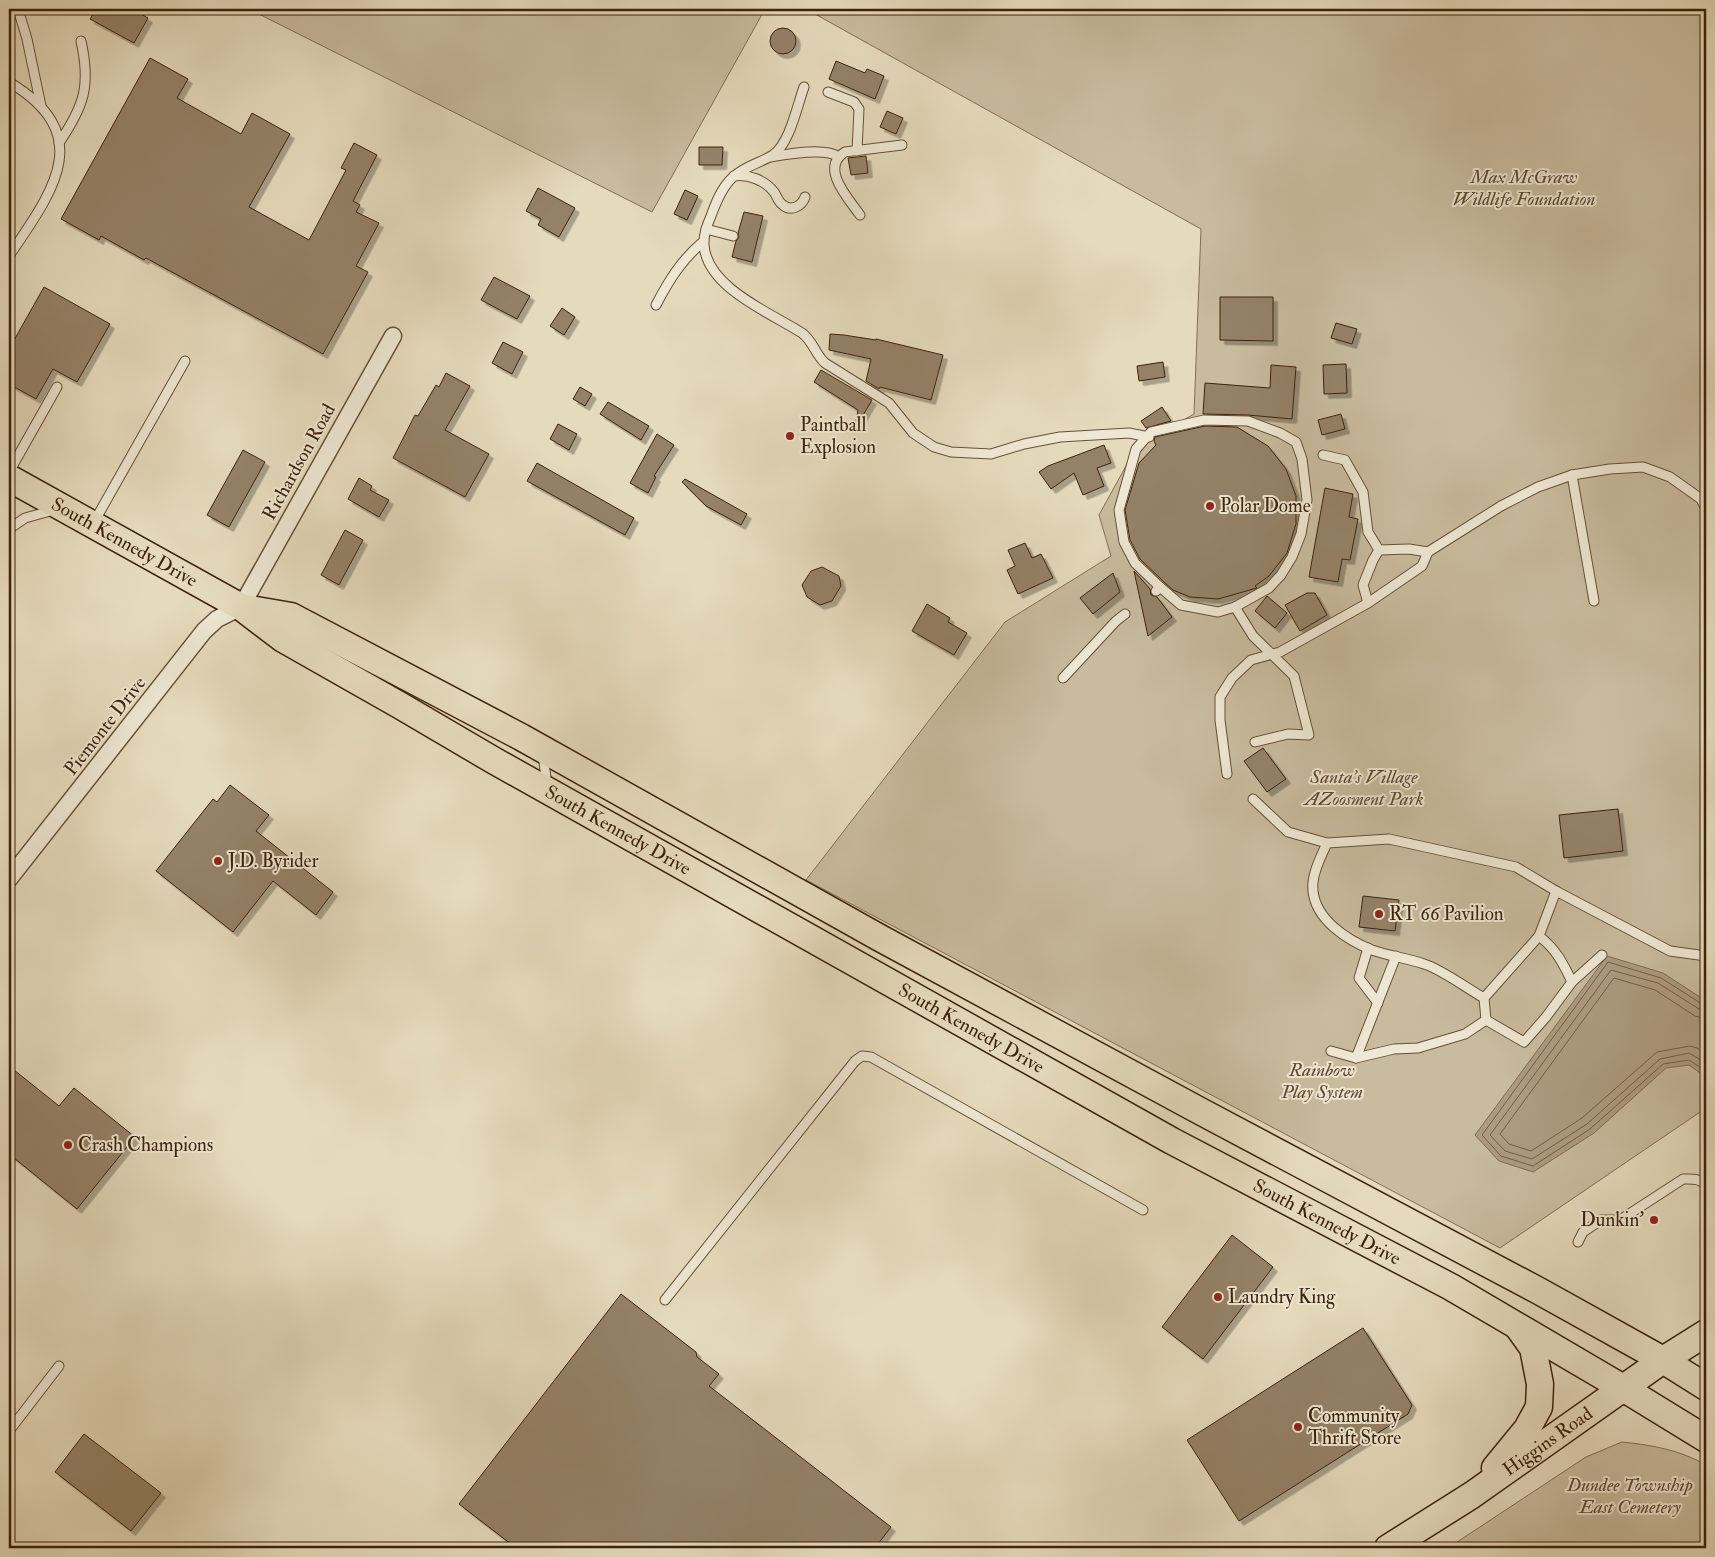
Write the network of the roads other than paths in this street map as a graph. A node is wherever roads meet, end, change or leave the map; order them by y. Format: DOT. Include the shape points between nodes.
graph roads {
  1 [pos="18,9"];
  2 [pos="81,41"];
  3 [pos="9,82"];
  4 [pos="804,87"];
  5 [pos="828,92"];
  6 [pos="41,106"];
  7 [pos="59,143"];
  8 [pos="902,145"];
  9 [pos="857,151"];
  10 [pos="769,157"];
  11 [pos="839,157"];
  12 [pos="734,176"];
  13 [pos="805,197"];
  14 [pos="860,216"];
  15 [pos="706,229"];
  16 [pos="733,236"];
  17 [pos="704,241"];
  18 [pos="9,256"];
  19 [pos="656,305"];
  20 [pos="393,336"];
  21 [pos="185,362"];
  22 [pos="57,387"];
  23 [pos="1149,437"];
  24 [pos="1323,455"];
  25 [pos="9,472"];
  26 [pos="1572,475"];
  27 [pos="9,478"];
  28 [pos="1706,508"];
  29 [pos="66,510"];
  30 [pos="92,525"];
  31 [pos="9,529"];
  32 [pos="1379,550"];
  33 [pos="1428,552"];
  34 [pos="1594,601"];
  35 [pos="1368,603"];
  36 [pos="241,607"];
  37 [pos="1235,607"];
  38 [pos="1125,614"];
  39 [pos="1272,655"];
  40 [pos="1063,678"];
  41 [pos="1256,742"];
  42 [pos="542,749"];
  43 [pos="1227,774"];
  44 [pos="547,791"];
  45 [pos="1253,800"];
  46 [pos="1327,843"];
  47 [pos="9,879"];
  48 [pos="1556,891"];
  49 [pos="1539,936"];
  50 [pos="1368,948"];
  51 [pos="1602,955"];
  52 [pos="1396,956"];
  53 [pos="1706,956"];
  54 [pos="1572,982"];
  55 [pos="1484,998"];
  56 [pos="1378,1003"];
  57 [pos="1486,1020"];
  58 [pos="1331,1051"];
  59 [pos="1356,1058"];
  60 [pos="1706,1186"];
  61 [pos="1143,1210"];
  62 [pos="1578,1242"];
  63 [pos="665,1300"];
  64 [pos="1516,1324"];
  65 [pos="1706,1333"];
  66 [pos="1663,1360"];
  67 [pos="60,1366"];
  68 [pos="1706,1387"];
  69 [pos="1623,1388"];
  70 [pos="9,1431"];
  71 [pos="1706,1439"];
  72 [pos="1472,1495"];
  73 [pos="1388,1548"];
  1 -- 6 [label="lane"];
  2 -- 7 [label="lane" via="86,75 84,94 78,112"];
  3 -- 6 [label="lane"];
  4 -- 10 [label="lane" via="784,141"];
  5 -- 9 [label="lane" via="854,102 859,109"];
  6 -- 7 [label="lane" via="53,122"];
  7 -- 18 [label="lane" via="57,171 51,187"];
  8 -- 9 [label="lane"];
  9 -- 11 [label="lane" via="845,152"];
  10 -- 11 [label="lane" via="824,152"];
  10 -- 12 [label="lane"];
  11 -- 14 [label="lane" via="835,176"];
  12 -- 13 [label="lane" via="760,181 773,190 785,207 796,208"];
  12 -- 15 [label="lane" via="721,193"];
  15 -- 16 [label="lane"];
  15 -- 17 [label="lane"];
  17 -- 19 [label="lane" via="674,272"];
  17 -- 23 [label="lane" via="710,266 722,281 765,313 810,340 825,363 889,403 913,433 934,447 981,455 1060,437 1129,433"];
  20 -- 36 [label="street, Richardson Road"];
  21 -- 30 [label="lane"];
  22 -- 25 [label="lane"];
  23 -- 37 [label="lane" via="1136,449 1119,510 1124,542 1135,563 1158,589 1181,605 1218,612"];
  23 -- 37 [label="lane" via="1152,432 1204,420 1248,421 1296,442 1302,459 1307,500 1302,534 1292,558 1275,582"];
  24 -- 32 [label="lane" via="1345,460 1363,492 1368,532"];
  26 -- 28 [label="lane" via="1610,468 1643,467 1670,477 1701,499"];
  26 -- 33 [label="lane" via="1501,506"];
  26 -- 34 [label="lane"];
  27 -- 29 [label="main road, South Kennedy Drive"];
  29 -- 30 [label="main road, South Kennedy Drive"];
  29 -- 31 [label="lane" via="25,518"];
  30 -- 36 [label="main road, South Kennedy Drive"];
  32 -- 33 [label="lane"];
  32 -- 35 [label="lane" via="1363,585"];
  33 -- 35 [label="lane" via="1422,566"];
  35 -- 39 [label="lane"];
  36 -- 42 [label="main road, South Kennedy Drive" via="291,616"];
  36 -- 44 [label="main road, South Kennedy Drive" via="283,639"];
  36 -- 47 [label="street, Piemonte Drive" via="217,619 204,632"];
  37 -- 39 [label="lane" via="1253,636"];
  38 -- 40 [label="lane"];
  39 -- 41 [label="lane" via="1294,676 1309,735 1288,734"];
  39 -- 43 [label="lane" via="1251,660 1232,678 1220,696"];
  42 -- 44 [label="lane"];
  42 -- 66 [label="main road, South Kennedy Drive" via="889,942"];
  44 -- 64 [label="main road, South Kennedy Drive" via="1172,1141 1443,1282"];
  45 -- 46 [label="lane" via="1288,832"];
  46 -- 48 [label="lane" via="1389,839 1516,867"];
  46 -- 50 [label="lane" via="1312,889 1317,908 1330,924"];
  48 -- 49 [label="lane"];
  48 -- 53 [label="lane" via="1670,951"];
  49 -- 54 [label="lane" via="1559,955"];
  49 -- 55 [label="lane"];
  50 -- 52 [label="lane"];
  50 -- 56 [label="lane" via="1359,978"];
  51 -- 54 [label="lane"];
  52 -- 55 [label="lane" via="1426,964"];
  52 -- 56 [label="lane"];
  54 -- 57 [label="lane" via="1524,1042"];
  55 -- 57 [label="lane"];
  56 -- 59 [label="lane"];
  57 -- 59 [label="lane" via="1456,1037 1418,1048 1394,1049"];
  58 -- 59 [label="lane"];
  60 -- 62 [label="lane" via="1694,1179 1682,1179 1620,1220 1601,1220 1583,1232"];
  61 -- 63 [label="lane" via="871,1057 862,1056"];
  64 -- 69 [label="main road, South Kennedy Drive"];
  64 -- 72 [label="main road" via="1533,1348 1540,1384 1538,1407 1527,1429"];
  65 -- 66 [label="main road, Higgins Road"];
  66 -- 68 [label="main road, South Kennedy Drive"];
  66 -- 69 [label="main road, Higgins Road"];
  67 -- 70 [label="lane"];
  69 -- 71 [label="main road, South Kennedy Drive"];
  69 -- 72 [label="main road, Higgins Road"];
  72 -- 73 [label="main road, Higgins Road"];
}
